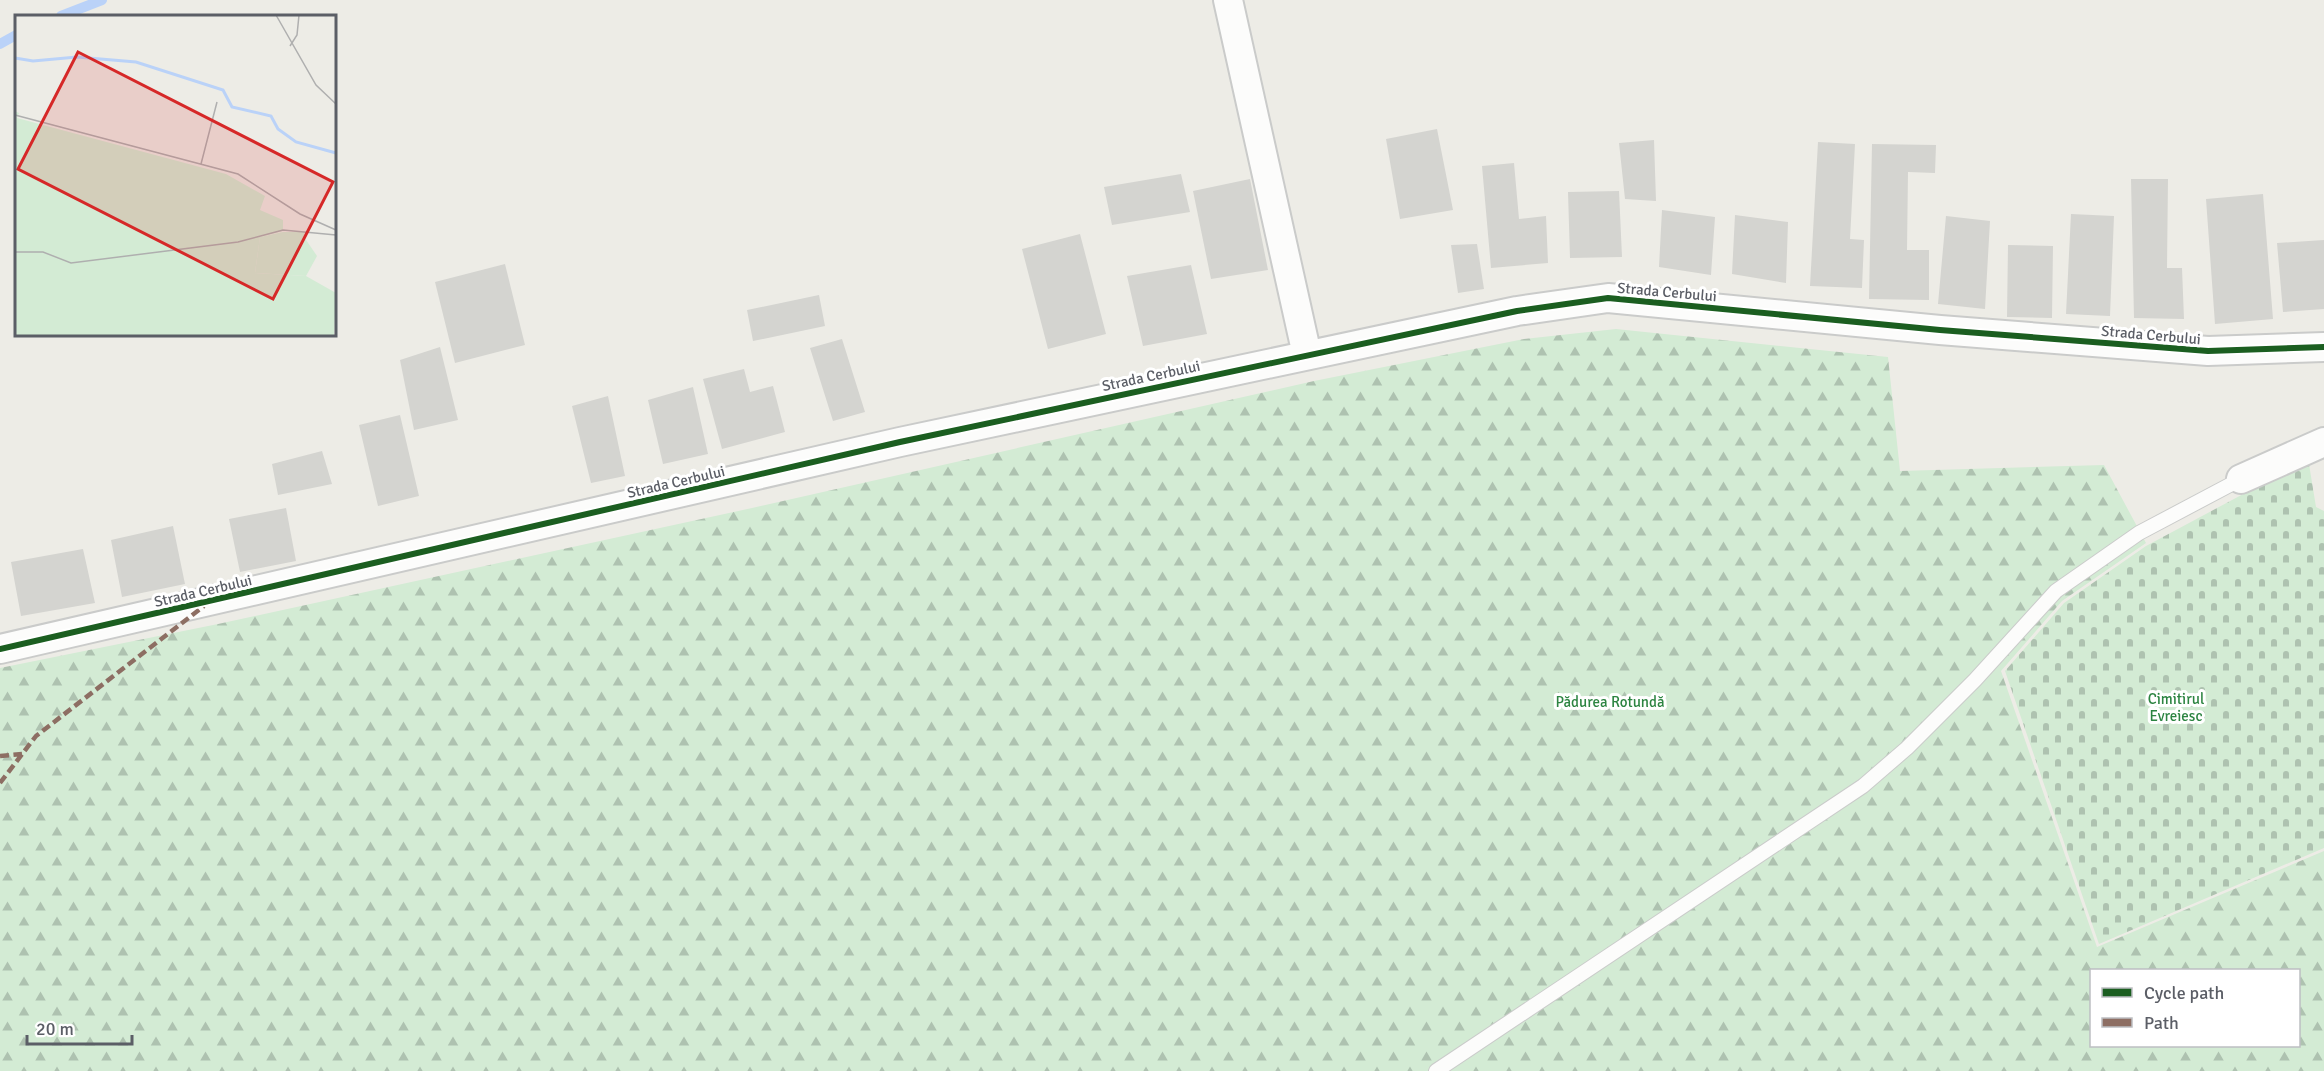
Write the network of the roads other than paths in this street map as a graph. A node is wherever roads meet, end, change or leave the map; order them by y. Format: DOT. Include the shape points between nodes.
graph roads {
  1 [pos="1228,0"];
  2 [pos="2324,347"];
  3 [pos="1307,355"];
  4 [pos="2324,442"];
  5 [pos="2241,479"];
  6 [pos="0,649"];
  7 [pos="1436,1071"];
  1 -- 3 [label="street"];
  2 -- 3 [label="street, Strada Cerbului" via="2208,351 1608,298 1517,311"];
  3 -- 6 [label="street, Strada Cerbului" via="888,445"];
  4 -- 5 [label="street"];
  5 -- 7 [label="lane" via="2139,533 2056,591 1967,688 1863,786"];
}
